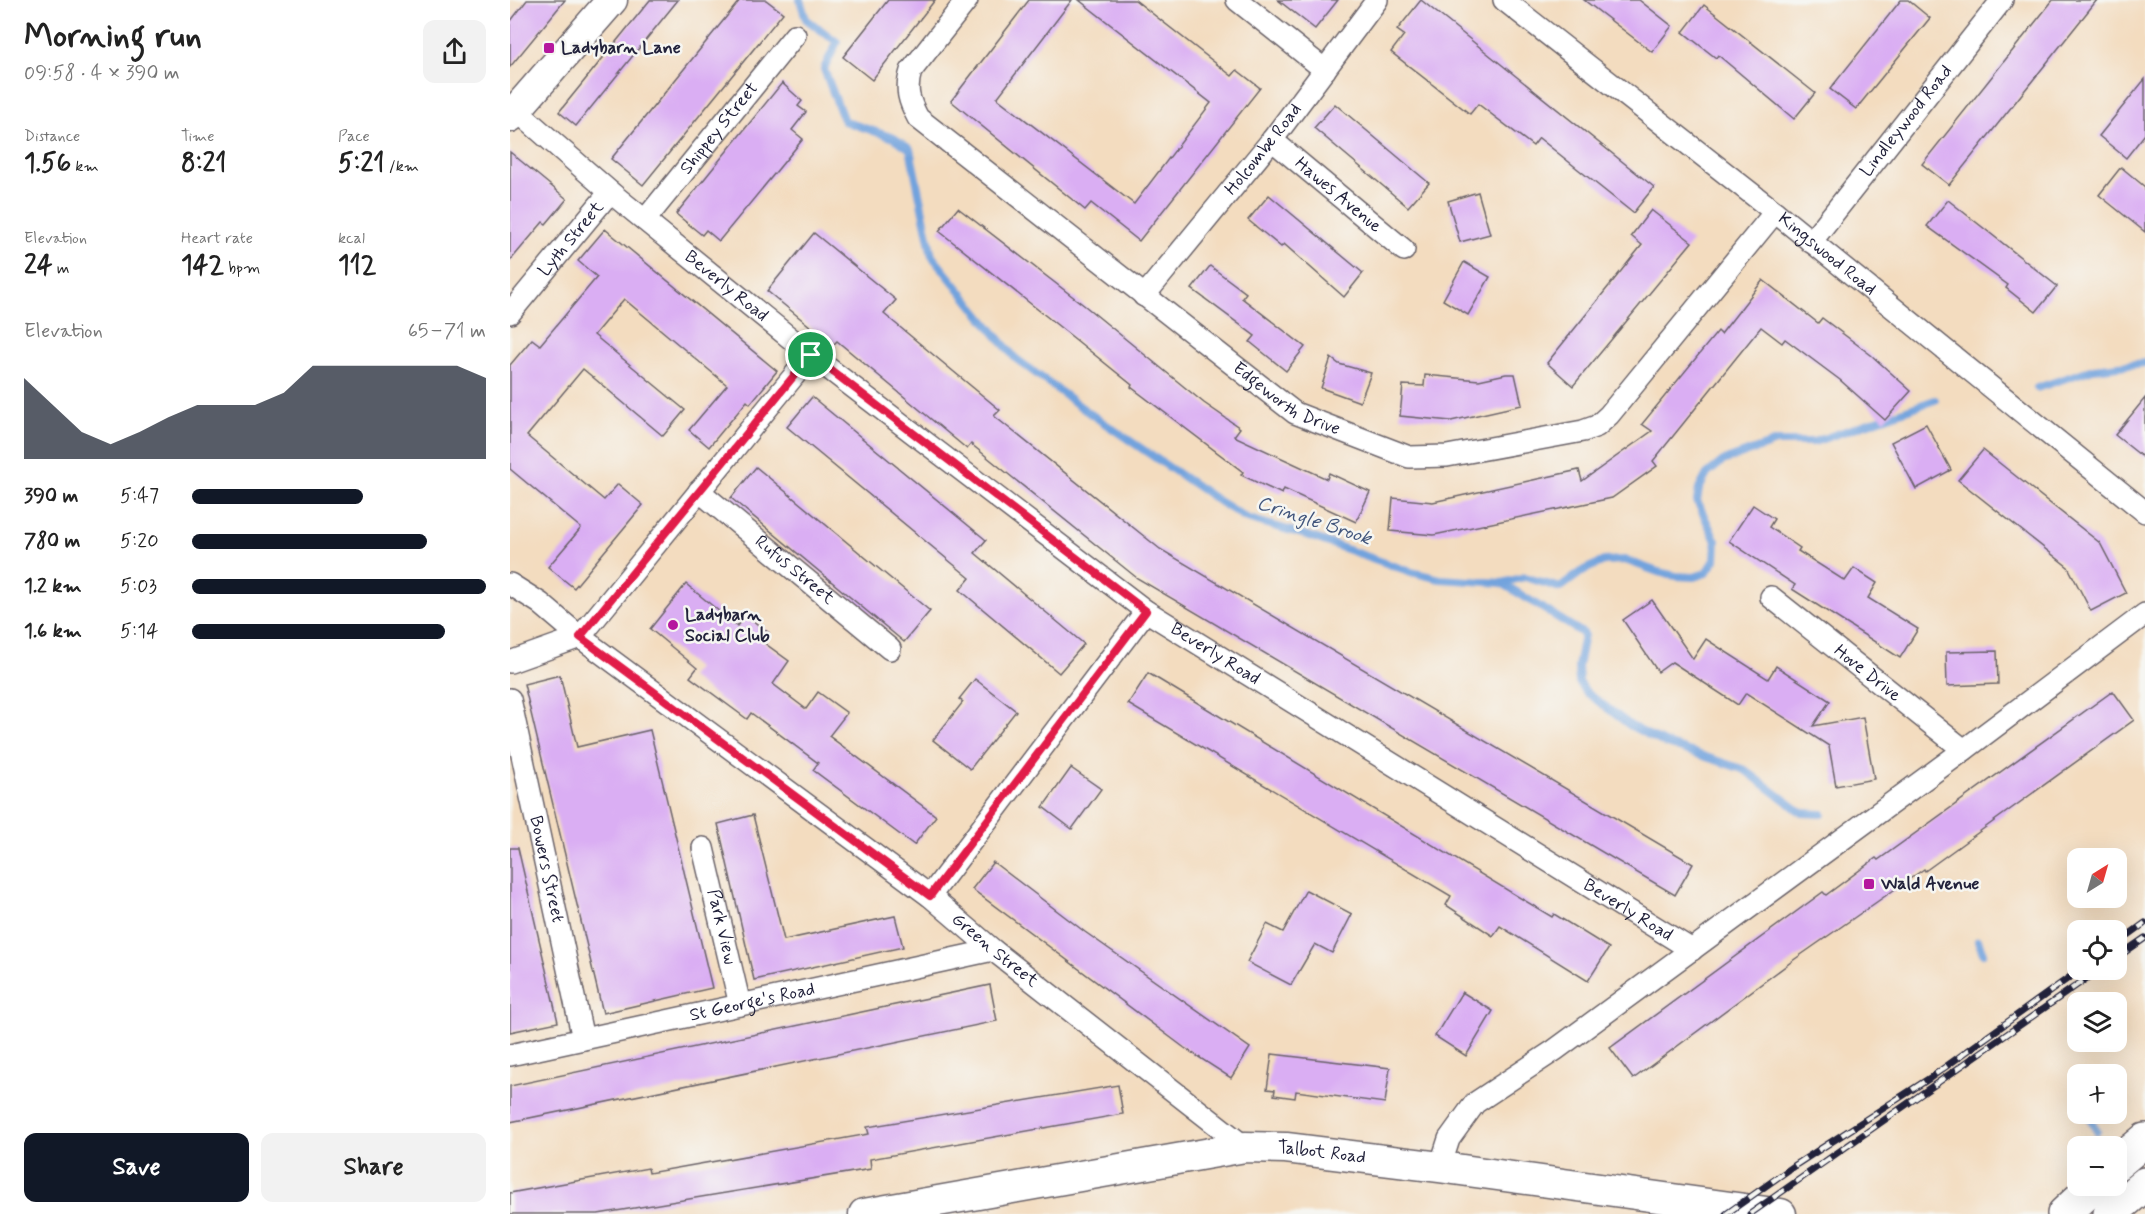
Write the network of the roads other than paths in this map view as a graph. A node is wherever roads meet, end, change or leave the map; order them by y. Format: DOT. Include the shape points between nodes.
graph roads {
  1 [pos="612,0"];
  2 [pos="967,0"];
  3 [pos="1237,0"];
  4 [pos="1377,0"];
  5 [pos="1504,0"];
  6 [pos="2002,0"];
  7 [pos="795,35"];
  8 [pos="1325,70"];
  9 [pos="513,114"];
  10 [pos="1272,140"];
  11 [pos="610,192"];
  12 [pos="1775,212"];
  13 [pos="645,220"];
  14 [pos="1812,242"];
  15 [pos="1404,250"];
  16 [pos="1144,296"];
  17 [pos="510,313"];
  18 [pos="811,355"];
  19 [pos="699,491"];
  20 [pos="2145,512"];
  21 [pos="510,584"];
  22 [pos="1771,597"];
  23 [pos="1146,611"];
  24 [pos="2145,615"];
  25 [pos="580,637"];
  26 [pos="890,648"];
  27 [pos="510,662"];
  28 [pos="510,699"];
  29 [pos="1964,750"];
  30 [pos="703,848"];
  31 [pos="930,896"];
  32 [pos="993,950"];
  33 [pos="1692,950"];
  34 [pos="740,1005"];
  35 [pos="584,1039"];
  36 [pos="510,1056"];
  37 [pos="2145,1140"];
  38 [pos="1245,1147"];
  39 [pos="2127,1155"];
  40 [pos="1440,1167"];
  41 [pos="2145,1184"];
  42 [pos="2083,1196"];
  43 [pos="864,1214"];
  44 [pos="1781,1214"];
  45 [pos="2064,1214"];
  46 [pos="2110,1214"];
  1 -- 9 [label="street"];
  2 -- 16 [label="street, Edgeworth Drive" via="911,71 907,84 909,100 918,118"];
  3 -- 8 [label="street"];
  4 -- 8 [label="street, Holcombe Road"];
  5 -- 12 [label="street, Kingswood Road"];
  6 -- 14 [label="street, Lindleywood Road"];
  7 -- 13 [label="street, Shippey Street"];
  8 -- 10 [label="street, Holcombe Road"];
  9 -- 11 [label="street, Beverly Road"];
  10 -- 15 [label="street, Hawes Avenue"];
  10 -- 16 [label="street, Holcombe Road"];
  11 -- 13 [label="street, Beverly Road"];
  11 -- 17 [label="street, Lyth Street"];
  12 -- 14 [label="street, Kingswood Road"];
  12 -- 16 [label="street, Edgeworth Drive" via="1598,426 1447,456 1409,457 1295,413"];
  13 -- 18 [label="street, Beverly Road"];
  14 -- 20 [label="street, Kingswood Road"];
  18 -- 19 [label="street"];
  18 -- 23 [label="street, Beverly Road"];
  19 -- 25 [label="street"];
  19 -- 26 [label="street, Rufus Street"];
  21 -- 25 [label="street, Green Street"];
  22 -- 29 [label="street, Hove Drive"];
  23 -- 31 [label="street"];
  23 -- 33 [label="street, Beverly Road"];
  24 -- 29 [label="street"];
  25 -- 27 [label="street"];
  25 -- 31 [label="street, Green Street"];
  28 -- 35 [label="street, Bowers Street"];
  29 -- 33 [label="street"];
  30 -- 34 [label="street, Park View"];
  31 -- 32 [label="street, Green Street"];
  32 -- 34 [label="street, St George's Road"];
  32 -- 38 [label="street, Green Street"];
  33 -- 40 [label="street" via="1475,1103 1449,1139"];
  34 -- 35 [label="street, St George's Road"];
  35 -- 36 [label="street, St George's Road"];
  37 -- 39 [label="highway"];
  38 -- 40 [label="street, Talbot Road" via="1286,1148"];
  38 -- 43 [label="street, Talbot Road"];
  40 -- 44 [label="street, Talbot Road"];
  41 -- 46 [label="highway"];
  42 -- 45 [label="highway"];
}
